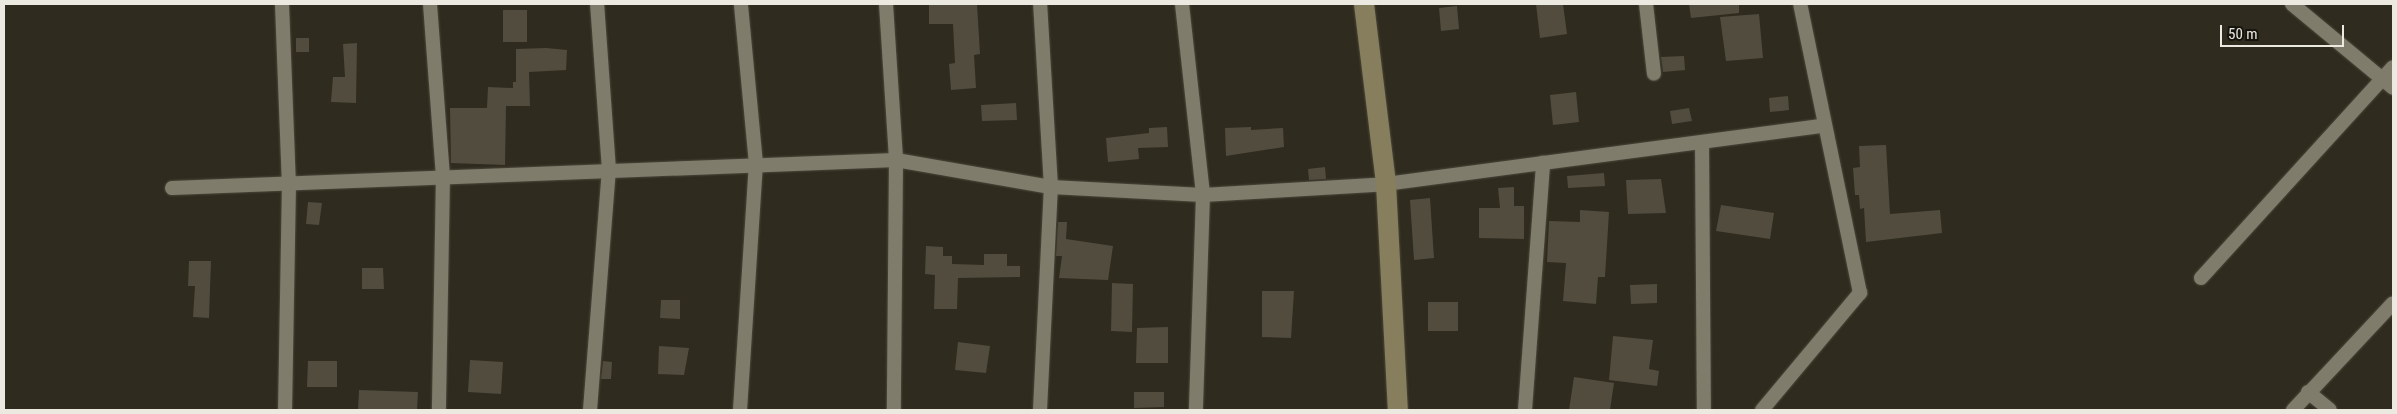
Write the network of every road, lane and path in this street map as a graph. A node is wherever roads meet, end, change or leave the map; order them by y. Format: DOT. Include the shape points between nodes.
graph roads {
  1 [pos="282,4"];
  2 [pos="430,4"];
  3 [pos="597,4"];
  4 [pos="741,4"];
  5 [pos="886,4"];
  6 [pos="1040,4"];
  7 [pos="1182,4"];
  8 [pos="1364,4"];
  9 [pos="1646,4"];
  10 [pos="1800,4"];
  11 [pos="2292,4"];
  12 [pos="2393,67"];
  13 [pos="1654,74"];
  14 [pos="2388,84"];
  15 [pos="1823,126"];
  16 [pos="1702,142"];
  17 [pos="896,160"];
  18 [pos="1543,163"];
  19 [pos="756,164"];
  20 [pos="609,170"];
  21 [pos="443,175"];
  22 [pos="289,183"];
  23 [pos="1386,184"];
  24 [pos="1051,186"];
  25 [pos="172,188"];
  26 [pos="1203,195"];
  27 [pos="2201,278"];
  28 [pos="2393,303"];
  29 [pos="2308,392"];
  30 [pos="285,410"];
  31 [pos="439,410"];
  32 [pos="590,410"];
  33 [pos="740,410"];
  34 [pos="894,410"];
  35 [pos="1040,410"];
  36 [pos="1196,410"];
  37 [pos="1398,410"];
  38 [pos="1525,410"];
  39 [pos="1704,410"];
  40 [pos="1762,410"];
  41 [pos="2293,410"];
  42 [pos="2330,410"];
  1 -- 22 [label="street"];
  2 -- 21 [label="street"];
  3 -- 20 [label="street"];
  4 -- 19 [label="street"];
  5 -- 17 [label="street"];
  6 -- 24 [label="street"];
  7 -- 26 [label="street"];
  8 -- 23 [label="main road"];
  9 -- 13 [label="street"];
  10 -- 15 [label="street"];
  11 -- 14 [label="street"];
  12 -- 14 [label="street"];
  14 -- 27 [label="street"];
  15 -- 16 [label="street"];
  15 -- 40 [label="street" via="1860,293"];
  16 -- 18 [label="street"];
  16 -- 39 [label="street"];
  17 -- 19 [label="street"];
  17 -- 24 [label="street"];
  17 -- 34 [label="street"];
  18 -- 23 [label="street"];
  18 -- 38 [label="street"];
  19 -- 20 [label="street"];
  19 -- 33 [label="street"];
  20 -- 21 [label="street"];
  20 -- 32 [label="street"];
  21 -- 22 [label="street"];
  21 -- 31 [label="street"];
  22 -- 25 [label="street"];
  22 -- 30 [label="street"];
  23 -- 26 [label="street"];
  23 -- 37 [label="main road"];
  24 -- 26 [label="street"];
  24 -- 35 [label="street"];
  26 -- 36 [label="street"];
  28 -- 29 [label="street"];
  29 -- 41 [label="street"];
  29 -- 42 [label="street"];
}
